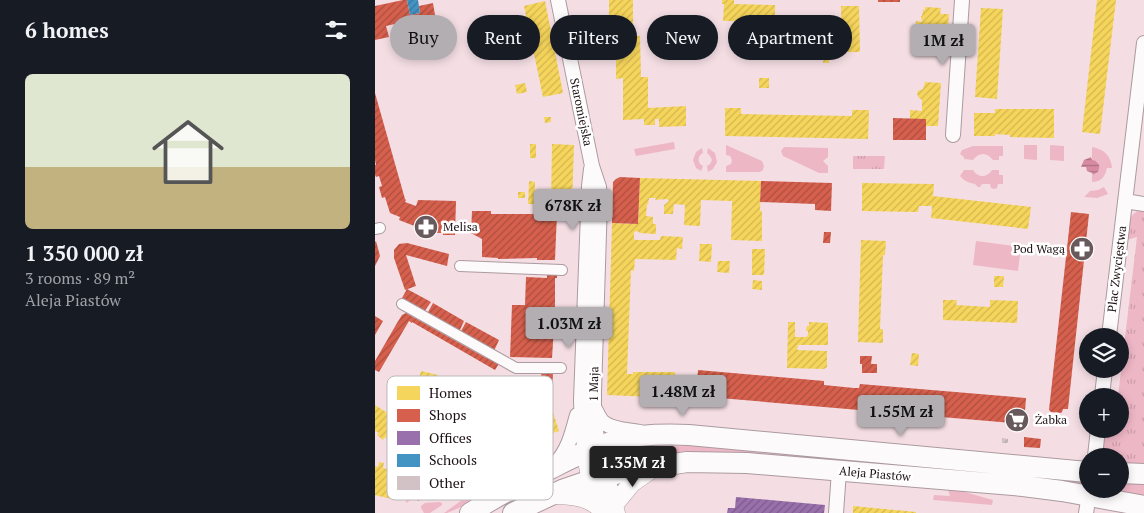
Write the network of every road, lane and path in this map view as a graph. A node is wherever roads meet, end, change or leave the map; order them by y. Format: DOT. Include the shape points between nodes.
graph roads {
  1 [pos="558,0"];
  2 [pos="962,0"];
  3 [pos="1144,44"];
  4 [pos="953,135"];
  5 [pos="592,166"];
  6 [pos="1125,201"];
  7 [pos="1144,204"];
  8 [pos="460,266"];
  9 [pos="562,270"];
  10 [pos="402,304"];
  11 [pos="1110,328"];
  12 [pos="561,368"];
  13 [pos="588,403"];
  14 [pos="654,435"];
  15 [pos="591,449"];
  16 [pos="553,466"];
  17 [pos="655,466"];
  18 [pos="553,467"];
  19 [pos="839,471"];
  20 [pos="1079,471"];
  21 [pos="1129,473"];
  22 [pos="1144,474"];
  23 [pos="598,478"];
  24 [pos="553,495"];
  25 [pos="493,500"];
  26 [pos="542,500"];
  27 [pos="1087,504"];
  28 [pos="1144,506"];
  29 [pos="608,510"];
  30 [pos="470,513"];
  31 [pos="513,513"];
  32 [pos="835,513"];
  1 -- 5 [label="street, Staromiejska"];
  2 -- 4 [label="street"];
  3 -- 6 [label="street, Plac Zwycięstwa"];
  5 -- 13 [label="street, 1 Maja" via="600,201"];
  6 -- 7 [label="street"];
  6 -- 11 [label="street, Plac Zwycięstwa"];
  8 -- 9 [label="street"];
  10 -- 12 [label="street" via="516,368"];
  13 -- 14 [label="street, Aleja Piastów" via="608,425"];
  13 -- 15 [label="street, 1 Maja"];
  13 -- 16 [label="street, 1 Maja" via="568,445"];
  14 -- 15 [label="main road, Aleja Piastów" via="625,438"];
  14 -- 20 [label="main road, Aleja Piastów" via="689,435"];
  15 -- 18 [label="main road, Aleja Piastów"];
  15 -- 23 [label="street, 1 Maja"];
  17 -- 19 [label="main road, Aleja Piastów" via="724,462"];
  17 -- 23 [label="main road, Aleja Piastów"];
  17 -- 29 [label="street" via="632,483"];
  19 -- 27 [label="main road, Aleja Piastów" via="1063,491"];
  19 -- 32 [label="street"];
  21 -- 22 [label="main road"];
  23 -- 24 [label="main road, Aleja Piastów"];
  23 -- 29 [label="street, 1 Maja"];
  24 -- 29 [label="street" via="581,498"];
  25 -- 30 [label="main road, Aleja Piastów"];
  26 -- 31 [label="main road, Aleja Piastów"];
  27 -- 28 [label="main road, Aleja Piastów"];
}
